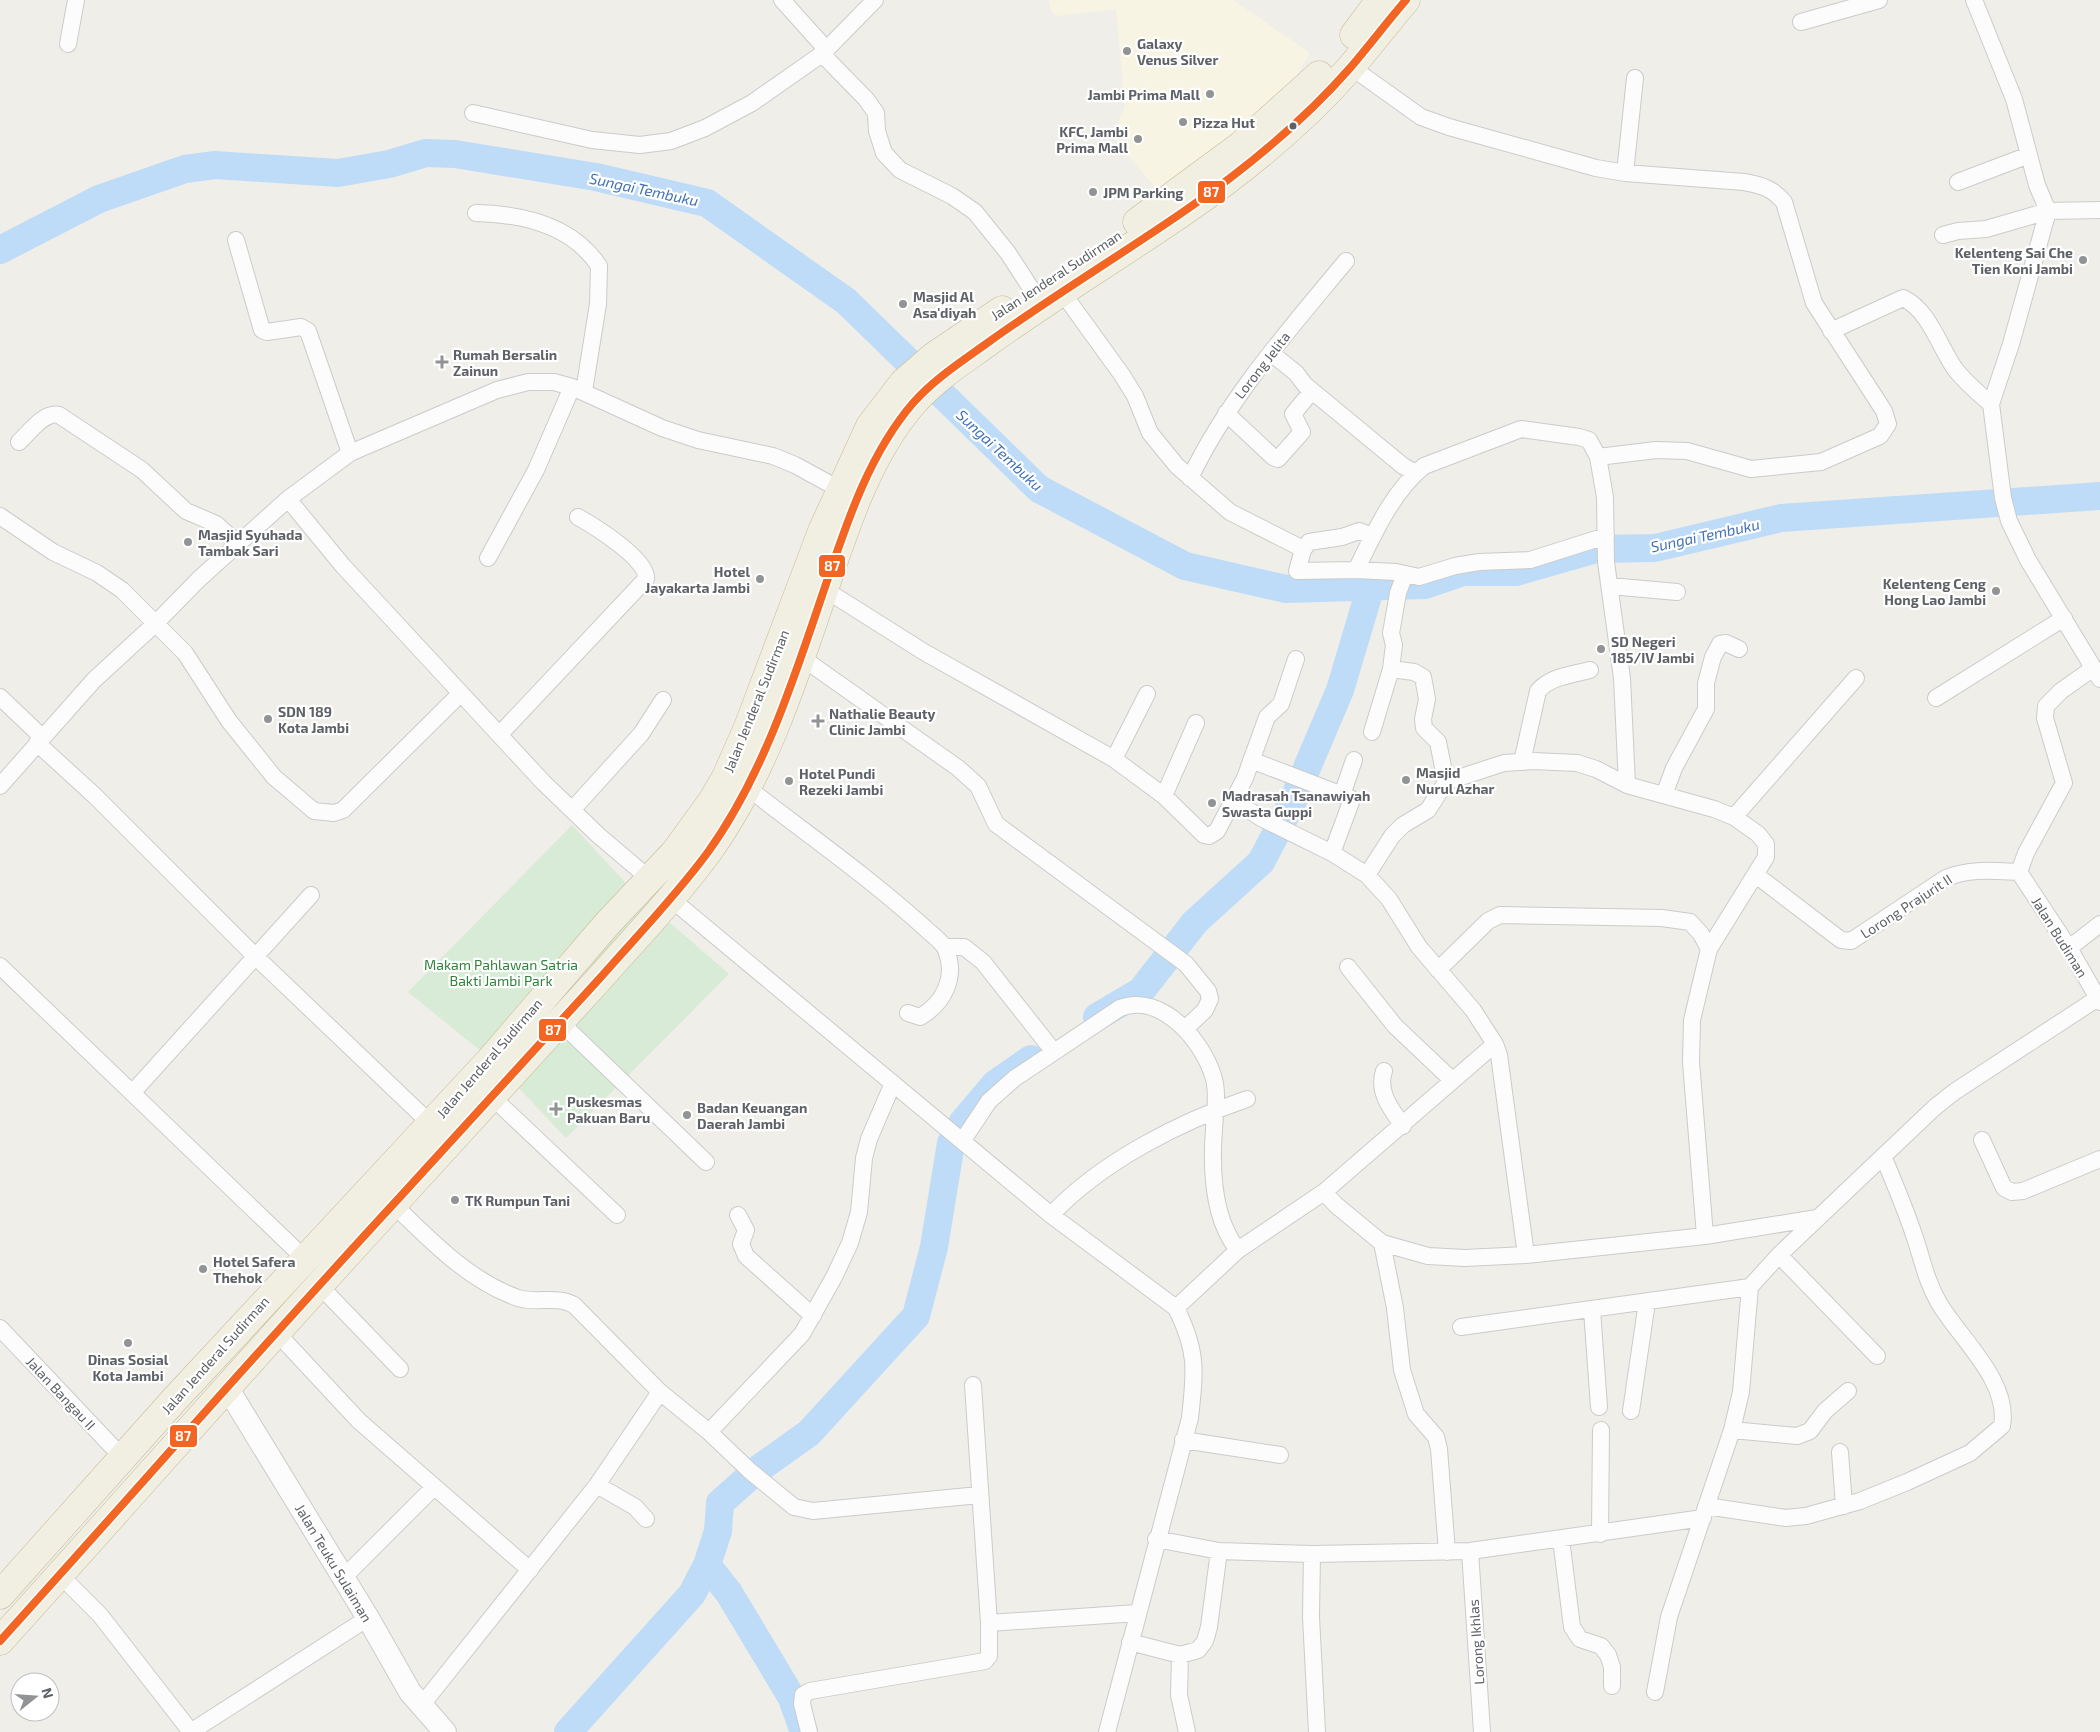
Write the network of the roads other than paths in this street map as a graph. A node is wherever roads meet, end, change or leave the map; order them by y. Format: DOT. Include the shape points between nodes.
graph roads {
  1 [pos="76,0"];
  2 [pos="782,0"];
  3 [pos="875,0"];
  4 [pos="1380,0"];
  5 [pos="1406,0"];
  6 [pos="1879,0"];
  7 [pos="1975,0"];
  8 [pos="1801,22"];
  9 [pos="68,44"];
  10 [pos="824,52"];
  11 [pos="1351,67"];
  12 [pos="1635,78"];
  13 [pos="473,113"];
  14 [pos="2029,155"];
  15 [pos="1625,173"];
  16 [pos="1958,182"];
  17 [pos="2100,210"];
  18 [pos="2048,212"];
  19 [pos="476,213"];
  20 [pos="1943,235"];
  21 [pos="236,240"];
  22 [pos="1346,261"];
  23 [pos="1032,290"];
  24 [pos="1062,292"];
  25 [pos="1831,331"];
  26 [pos="1272,352"];
  27 [pos="940,364"];
  28 [pos="578,389"];
  29 [pos="909,391"];
  30 [pos="1312,391"];
  31 [pos="1991,404"];
  32 [pos="1226,413"];
  33 [pos="20,442"];
  34 [pos="350,453"];
  35 [pos="1598,457"];
  36 [pos="1416,473"];
  37 [pos="1190,478"];
  38 [pos="839,489"];
  39 [pos="288,499"];
  40 [pos="0,516"];
  41 [pos="578,517"];
  42 [pos="832,535"];
  43 [pos="1373,536"];
  44 [pos="1606,540"];
  45 [pos="238,544"];
  46 [pos="1303,549"];
  47 [pos="488,558"];
  48 [pos="1356,570"];
  49 [pos="1402,582"];
  50 [pos="1610,586"];
  51 [pos="824,589"];
  52 [pos="1678,592"];
  53 [pos="2064,618"];
  54 [pos="156,623"];
  55 [pos="1739,649"];
  56 [pos="801,657"];
  57 [pos="1296,659"];
  58 [pos="1391,669"];
  59 [pos="1590,670"];
  60 [pos="2096,674"];
  61 [pos="1856,678"];
  62 [pos="461,693"];
  63 [pos="1147,694"];
  64 [pos="0,697"];
  65 [pos="1936,698"];
  66 [pos="663,700"];
  67 [pos="1196,723"];
  68 [pos="1372,732"];
  69 [pos="500,734"];
  70 [pos="40,740"];
  71 [pos="1114,759"];
  72 [pos="1251,760"];
  73 [pos="1354,760"];
  74 [pos="1522,762"];
  75 [pos="1446,782"];
  76 [pos="1627,785"];
  77 [pos="0,786"];
  78 [pos="748,788"];
  79 [pos="1664,795"];
  80 [pos="1164,796"];
  81 [pos="1342,796"];
  82 [pos="1233,800"];
  83 [pos="572,810"];
  84 [pos="1734,817"];
  85 [pos="1332,853"];
  86 [pos="2019,872"];
  87 [pos="1366,875"];
  88 [pos="1756,875"];
  89 [pos="661,889"];
  90 [pos="311,895"];
  91 [pos="2100,924"];
  92 [pos="945,947"];
  93 [pos="2070,948"];
  94 [pos="1709,949"];
  95 [pos="256,957"];
  96 [pos="0,966"];
  97 [pos="1348,967"];
  98 [pos="1438,970"];
  99 [pos="2099,1000"];
  100 [pos="908,1013"];
  101 [pos="523,1020"];
  102 [pos="1185,1029"];
  103 [pos="552,1031"];
  104 [pos="1495,1044"];
  105 [pos="1050,1047"];
  106 [pos="1384,1071"];
  107 [pos="1452,1080"];
  108 [pos="893,1083"];
  109 [pos="133,1092"];
  110 [pos="492,1097"];
  111 [pos="1247,1099"];
  112 [pos="1216,1110"];
  113 [pos="431,1124"];
  114 [pos="1403,1126"];
  115 [pos="963,1140"];
  116 [pos="1982,1140"];
  117 [pos="1883,1156"];
  118 [pos="2100,1159"];
  119 [pos="706,1162"];
  120 [pos="1324,1192"];
  121 [pos="393,1204"];
  122 [pos="617,1215"];
  123 [pos="738,1215"];
  124 [pos="1051,1215"];
  125 [pos="1817,1218"];
  126 [pos="1705,1236"];
  127 [pos="1382,1243"];
  128 [pos="1238,1250"];
  129 [pos="1526,1255"];
  130 [pos="1779,1255"];
  131 [pos="304,1258"];
  132 [pos="320,1285"];
  133 [pos="1750,1287"];
  134 [pos="1647,1302"];
  135 [pos="1176,1308"];
  136 [pos="1592,1310"];
  137 [pos="813,1316"];
  138 [pos="1461,1327"];
  139 [pos="0,1328"];
  140 [pos="276,1332"];
  141 [pos="1877,1356"];
  142 [pos="400,1369"];
  143 [pos="973,1385"];
  144 [pos="228,1389"];
  145 [pos="1848,1391"];
  146 [pos="660,1392"];
  147 [pos="1599,1407"];
  148 [pos="1631,1411"];
  149 [pos="1601,1430"];
  150 [pos="1732,1430"];
  151 [pos="709,1432"];
  152 [pos="1183,1440"];
  153 [pos="1840,1452"];
  154 [pos="1280,1455"];
  155 [pos="123,1458"];
  156 [pos="597,1485"];
  157 [pos="434,1487"];
  158 [pos="979,1495"];
  159 [pos="1844,1506"];
  160 [pos="1704,1512"];
  161 [pos="646,1519"];
  162 [pos="68,1520"];
  163 [pos="1600,1534"];
  164 [pos="1561,1538"];
  165 [pos="91,1540"];
  166 [pos="1156,1540"];
  167 [pos="1219,1552"];
  168 [pos="1447,1552"];
  169 [pos="1470,1552"];
  170 [pos="1312,1554"];
  171 [pos="530,1570"];
  172 [pos="60,1575"];
  173 [pos="344,1577"];
  174 [pos="0,1595"];
  175 [pos="1137,1613"];
  176 [pos="368,1618"];
  177 [pos="989,1623"];
  178 [pos="0,1641"];
  179 [pos="1130,1642"];
  180 [pos="1180,1655"];
  181 [pos="1612,1686"];
  182 [pos="1655,1692"];
  183 [pos="421,1706"];
  184 [pos="191,1732"];
  185 [pos="445,1732"];
  186 [pos="809,1732"];
  187 [pos="1107,1732"];
  188 [pos="1187,1732"];
  189 [pos="1317,1732"];
  190 [pos="1482,1732"];
  1 -- 9 [label="street"];
  2 -- 10 [label="street"];
  3 -- 10 [label="street"];
  4 -- 23 [label="highway, Jalan Jenderal Sudirman" via="1334,59 1240,146 1138,221"];
  5 -- 11 [label="highway, Jalan Jenderal Sudirman"];
  6 -- 8 [label="street"];
  7 -- 14 [label="street" via="2014,99"];
  10 -- 13 [label="street" via="752,103 705,128 671,141 640,145 592,140"];
  10 -- 23 [label="street" via="876,113 877,131 884,153 900,170 952,196 975,212"];
  11 -- 15 [label="street" via="1421,117 1596,168"];
  11 -- 24 [label="highway, Jalan Jenderal Sudirman" via="1252,162 1182,213"];
  12 -- 15 [label="street"];
  14 -- 16 [label="street"];
  14 -- 18 [label="street"];
  15 -- 25 [label="street" via="1744,182 1776,193 1784,202 1791,222 1814,303"];
  17 -- 18 [label="street"];
  18 -- 20 [label="street"];
  18 -- 31 [label="street" via="2012,344"];
  19 -- 28 [label="street" via="515,216 548,224 578,242 599,266 598,304"];
  21 -- 34 [label="street" via="262,330 301,327 311,336"];
  22 -- 26 [label="street, Lorong Jelita"];
  23 -- 27 [label="highway, Jalan Jenderal Sudirman"];
  24 -- 27 [label="highway, Jalan Jenderal Sudirman"];
  24 -- 37 [label="street" via="1122,375 1150,434"];
  25 -- 31 [label="street" via="1903,298 1912,302 1955,368 1972,389"];
  25 -- 35 [label="street" via="1887,418 1886,430 1865,445 1820,462 1751,469 1686,451 1656,450"];
  26 -- 30 [label="street"];
  26 -- 32 [label="street, Lorong Jelita"];
  27 -- 29 [label="highway, Jalan Jenderal Sudirman"];
  28 -- 34 [label="street" via="554,382 528,382 497,390"];
  28 -- 38 [label="street" via="671,431 795,464"];
  28 -- 47 [label="street"];
  29 -- 38 [label="highway, Jalan Jenderal Sudirman" via="870,426"];
  29 -- 42 [label="highway, Jalan Jenderal Sudirman"];
  30 -- 32 [label="street" via="1293,414 1302,432 1278,459"];
  30 -- 36 [label="street" via="1403,466"];
  31 -- 53 [label="street" via="2009,521 2028,560"];
  32 -- 37 [label="street, Lorong Jelita"];
  33 -- 45 [label="street" via="45,417 53,413 58,415 142,470 186,511 216,524"];
  34 -- 39 [label="street"];
  35 -- 36 [label="street" via="1589,440 1521,428 1424,466"];
  35 -- 44 [label="street" via="1605,497"];
  36 -- 43 [label="street" via="1389,508"];
  37 -- 46 [label="street" via="1230,512"];
  38 -- 42 [label="highway, Jalan Jenderal Sudirman"];
  39 -- 45 [label="street"];
  39 -- 62 [label="street" via="344,566"];
  40 -- 54 [label="street" via="53,552 98,573 122,590"];
  41 -- 69 [label="street" via="616,541 644,569 646,579"];
  42 -- 51 [label="highway, Jalan Jenderal Sudirman"];
  42 -- 89 [label="highway, Jalan Jenderal Sudirman" via="726,777 695,825"];
  43 -- 46 [label="street" via="1359,531 1309,542"];
  43 -- 48 [label="street"];
  44 -- 49 [label="street" via="1530,560 1455,566"];
  44 -- 50 [label="street"];
  45 -- 54 [label="street"];
  46 -- 48 [label="street" via="1297,571"];
  48 -- 49 [label="street"];
  49 -- 58 [label="street" via="1391,633 1394,645"];
  50 -- 52 [label="street"];
  50 -- 76 [label="street" via="1622,678"];
  51 -- 56 [label="highway, Jalan Jenderal Sudirman"];
  51 -- 71 [label="street" via="932,657"];
  53 -- 60 [label="street"];
  53 -- 65 [label="street"];
  54 -- 62 [label="street" via="198,669 230,721 274,777 301,802 323,814 334,813 349,804"];
  54 -- 70 [label="street" via="94,680"];
  55 -- 79 [label="street" via="1720,644 1713,657 1706,683 1706,709 1674,768"];
  56 -- 78 [label="highway, Jalan Jenderal Sudirman"];
  56 -- 102 [label="street" via="958,768 978,786 996,824 1186,964 1208,991 1210,999"];
  57 -- 72 [label="street" via="1281,704 1267,717"];
  58 -- 68 [label="street"];
  58 -- 75 [label="street" via="1414,672 1423,677 1426,699 1424,728 1438,742"];
  59 -- 74 [label="street" via="1555,678 1538,691"];
  60 -- 86 [label="street" via="2061,691 2046,706 2046,718 2064,783"];
  61 -- 84 [label="street"];
  62 -- 69 [label="street"];
  63 -- 71 [label="street"];
  64 -- 70 [label="street"];
  66 -- 83 [label="street" via="641,734"];
  67 -- 80 [label="street"];
  69 -- 83 [label="street"];
  70 -- 77 [label="street"];
  70 -- 95 [label="street"];
  71 -- 80 [label="street"];
  72 -- 81 [label="street"];
  72 -- 82 [label="street"];
  73 -- 81 [label="street"];
  74 -- 75 [label="street" via="1504,763"];
  74 -- 76 [label="street" via="1577,763"];
  75 -- 87 [label="street" via="1428,810 1392,836"];
  76 -- 79 [label="street"];
  78 -- 89 [label="highway, Jalan Jenderal Sudirman" via="709,851"];
  78 -- 92 [label="street" via="911,916"];
  79 -- 84 [label="street"];
  80 -- 82 [label="street" via="1208,836 1216,831"];
  81 -- 85 [label="street" via="1350,798 1351,802"];
  82 -- 85 [label="street"];
  83 -- 89 [label="street"];
  84 -- 88 [label="street" via="1766,844 1766,857"];
  85 -- 87 [label="street"];
  86 -- 88 [label="street, Lorong Prajurit II" via="1970,870 1958,873 1851,941 1841,940"];
  86 -- 93 [label="street, Jalan Budiman"];
  87 -- 98 [label="street" via="1389,900"];
  88 -- 94 [label="street"];
  89 -- 101 [label="highway, Jalan Jenderal Sudirman" via="607,924"];
  89 -- 103 [label="highway, Jalan Jenderal Sudirman"];
  89 -- 108 [label="street"];
  90 -- 95 [label="street"];
  91 -- 93 [label="street"];
  92 -- 100 [label="street" via="949,978 944,994 934,1009 920,1017"];
  92 -- 105 [label="street" via="964,947 983,962"];
  93 -- 99 [label="street, Jalan Budiman"];
  94 -- 98 [label="street" via="1702,934 1690,922 1662,918 1512,913 1488,921"];
  94 -- 126 [label="street" via="1692,1020 1691,1062"];
  95 -- 109 [label="street"];
  95 -- 113 [label="street"];
  96 -- 109 [label="street"];
  97 -- 107 [label="street" via="1395,1026"];
  98 -- 104 [label="street" via="1473,1010"];
  99 -- 117 [label="street" via="1954,1092"];
  101 -- 103 [label="highway"];
  101 -- 113 [label="highway, Jalan Jenderal Sudirman"];
  102 -- 105 [label="street" via="1155,1008 1128,1005"];
  102 -- 112 [label="street" via="1207,1062 1214,1080"];
  103 -- 110 [label="highway, Jalan Jenderal Sudirman"];
  103 -- 119 [label="street"];
  104 -- 107 [label="street"];
  104 -- 129 [label="street"];
  105 -- 115 [label="street" via="989,1101"];
  106 -- 114 [label="street" via="1381,1081 1383,1093"];
  107 -- 114 [label="street"];
  108 -- 115 [label="street"];
  108 -- 137 [label="street" via="867,1145 859,1212 850,1243"];
  109 -- 131 [label="street"];
  110 -- 121 [label="highway, Jalan Jenderal Sudirman"];
  110 -- 122 [label="street"];
  111 -- 112 [label="street"];
  112 -- 124 [label="street" via="1144,1143 1064,1200"];
  112 -- 128 [label="street" via="1212,1156 1214,1182 1227,1237"];
  113 -- 131 [label="highway, Jalan Jenderal Sudirman"];
  114 -- 120 [label="street"];
  115 -- 124 [label="street"];
  116 -- 118 [label="street" via="2004,1188 2012,1192 2023,1191"];
  117 -- 125 [label="street"];
  117 -- 159 [label="street" via="1915,1236 1924,1273 1939,1303 1993,1380 2004,1415 2002,1426 1970,1453"];
  120 -- 127 [label="street"];
  120 -- 128 [label="street"];
  121 -- 132 [label="highway, Jalan Jenderal Sudirman"];
  121 -- 146 [label="street" via="472,1274 488,1284 519,1298 560,1300 574,1305"];
  123 -- 137 [label="street" via="746,1230 742,1252"];
  124 -- 135 [label="street"];
  125 -- 126 [label="street"];
  125 -- 130 [label="street"];
  126 -- 129 [label="street"];
  127 -- 129 [label="street" via="1428,1256"];
  127 -- 168 [label="street" via="1396,1308 1402,1370 1416,1414 1436,1437 1440,1449"];
  128 -- 135 [label="street"];
  130 -- 133 [label="street"];
  130 -- 141 [label="street"];
  131 -- 155 [label="highway, Jalan Jenderal Sudirman"];
  132 -- 140 [label="highway, Jalan Jenderal Sudirman"];
  132 -- 142 [label="street"];
  133 -- 134 [label="street"];
  133 -- 150 [label="street" via="1741,1392"];
  134 -- 136 [label="street"];
  134 -- 148 [label="street"];
  135 -- 152 [label="street" via="1187,1333 1195,1371 1190,1418"];
  136 -- 138 [label="street"];
  136 -- 147 [label="street"];
  137 -- 151 [label="street" via="786,1352"];
  139 -- 155 [label="street, Jalan Bangau II"];
  140 -- 144 [label="highway, Jalan Jenderal Sudirman"];
  140 -- 157 [label="street" via="359,1421"];
  143 -- 158 [label="street"];
  144 -- 165 [label="highway, Jalan Jenderal Sudirman"];
  144 -- 173 [label="street, Jalan Teuku Sulaiman"];
  145 -- 150 [label="street" via="1825,1411 1810,1430 1797,1436"];
  146 -- 151 [label="street"];
  146 -- 156 [label="street"];
  149 -- 163 [label="street"];
  150 -- 160 [label="street"];
  151 -- 158 [label="street" via="750,1471 794,1507 805,1511"];
  152 -- 154 [label="street"];
  152 -- 166 [label="street"];
  153 -- 159 [label="street"];
  155 -- 162 [label="highway, Jalan Jenderal Sudirman"];
  156 -- 161 [label="street" via="635,1507"];
  156 -- 171 [label="street"];
  157 -- 171 [label="street"];
  157 -- 173 [label="street"];
  158 -- 177 [label="street"];
  159 -- 160 [label="street" via="1786,1518"];
  160 -- 163 [label="street"];
  160 -- 182 [label="street" via="1669,1617"];
  162 -- 165 [label="highway"];
  162 -- 174 [label="highway, Jalan Jenderal Sudirman"];
  163 -- 164 [label="street"];
  164 -- 169 [label="street"];
  164 -- 181 [label="street" via="1572,1627 1580,1639 1601,1646 1608,1655"];
  165 -- 172 [label="highway, Jalan Jenderal Sudirman"];
  166 -- 167 [label="street"];
  166 -- 175 [label="street"];
  167 -- 170 [label="street"];
  167 -- 180 [label="street" via="1205,1641 1198,1650"];
  168 -- 169 [label="street"];
  168 -- 170 [label="street"];
  169 -- 190 [label="street, Lorong Ikhlas"];
  170 -- 189 [label="street" via="1311,1617"];
  171 -- 183 [label="street"];
  172 -- 178 [label="highway, Jalan Jenderal Sudirman"];
  172 -- 184 [label="street" via="100,1615"];
  173 -- 176 [label="street, Jalan Teuku Sulaiman"];
  175 -- 177 [label="street"];
  175 -- 179 [label="street"];
  176 -- 183 [label="street, Jalan Teuku Sulaiman"];
  176 -- 184 [label="street"];
  177 -- 186 [label="street" via="989,1656 985,1661 807,1692 802,1704"];
  179 -- 180 [label="street"];
  179 -- 187 [label="street"];
  180 -- 188 [label="street" via="1179,1696"];
  183 -- 185 [label="street, Jalan Teuku Sulaiman"];
}
